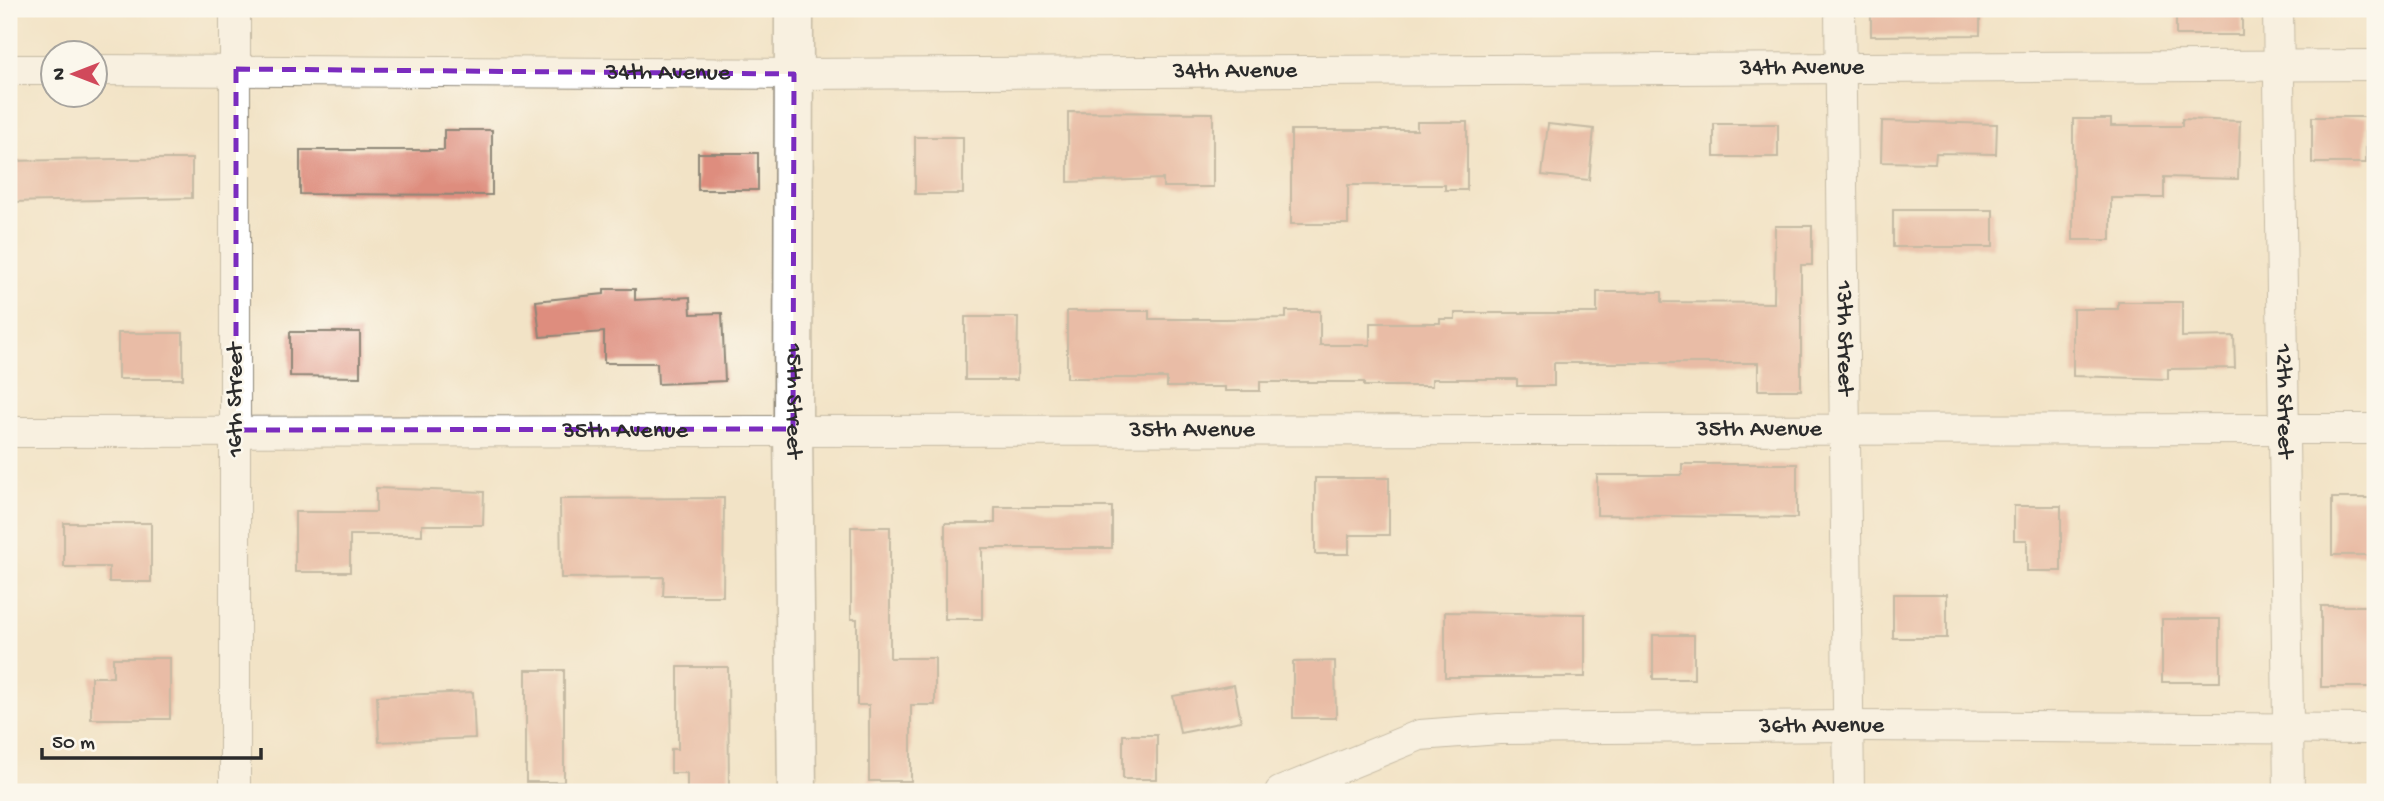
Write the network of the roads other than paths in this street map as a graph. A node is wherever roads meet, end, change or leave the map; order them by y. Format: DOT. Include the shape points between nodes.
graph roads {
  1 [pos="235,9"];
  2 [pos="794,9"];
  3 [pos="1840,9"];
  4 [pos="2278,9"];
  5 [pos="2279,65"];
  6 [pos="2375,65"];
  7 [pos="1841,66"];
  8 [pos="236,69"];
  9 [pos="9,70"];
  10 [pos="38,70"];
  11 [pos="108,70"];
  12 [pos="794,74"];
  13 [pos="793,429"];
  14 [pos="1846,429"];
  15 [pos="2283,429"];
  16 [pos="2375,429"];
  17 [pos="236,430"];
  18 [pos="9,432"];
  19 [pos="1850,726"];
  20 [pos="2289,729"];
  21 [pos="2375,729"];
  22 [pos="1324,784"];
  23 [pos="235,792"];
  24 [pos="797,792"];
  25 [pos="1280,792"];
  26 [pos="1849,792"];
  27 [pos="2289,792"];
  1 -- 8 [label="street, 16th Street"];
  2 -- 12 [label="street, 15th Street"];
  3 -- 7 [label="street, 13th Street"];
  4 -- 5 [label="street, 12th Street"];
  5 -- 6 [label="street, 34th Avenue"];
  5 -- 7 [label="street, 34th Avenue"];
  5 -- 15 [label="street, 12th Street"];
  7 -- 12 [label="street, 34th Avenue"];
  7 -- 14 [label="street, 13th Street"];
  8 -- 11 [label="street, 34th Avenue"];
  8 -- 12 [label="street, 34th Avenue"];
  8 -- 17 [label="street, 16th Street"];
  9 -- 10 [label="street"];
  12 -- 13 [label="street, 15th Street"];
  13 -- 14 [label="street, 35th Avenue"];
  13 -- 17 [label="street, 35th Avenue"];
  13 -- 24 [label="street, 15th Street"];
  14 -- 15 [label="street, 35th Avenue"];
  14 -- 19 [label="street, 13th Street"];
  15 -- 16 [label="street, 35th Avenue"];
  15 -- 20 [label="street, 12th Street"];
  17 -- 18 [label="street, 35th Avenue"];
  17 -- 23 [label="street, 16th Street"];
  19 -- 20 [label="street, 36th Avenue"];
  19 -- 22 [label="street, 36th Avenue" via="1499,729 1420,735"];
  19 -- 26 [label="street, 13th Street"];
  20 -- 21 [label="street, 36th Avenue"];
  20 -- 27 [label="street, 12th Street"];
  22 -- 25 [label="street, 36th Avenue"];
}
